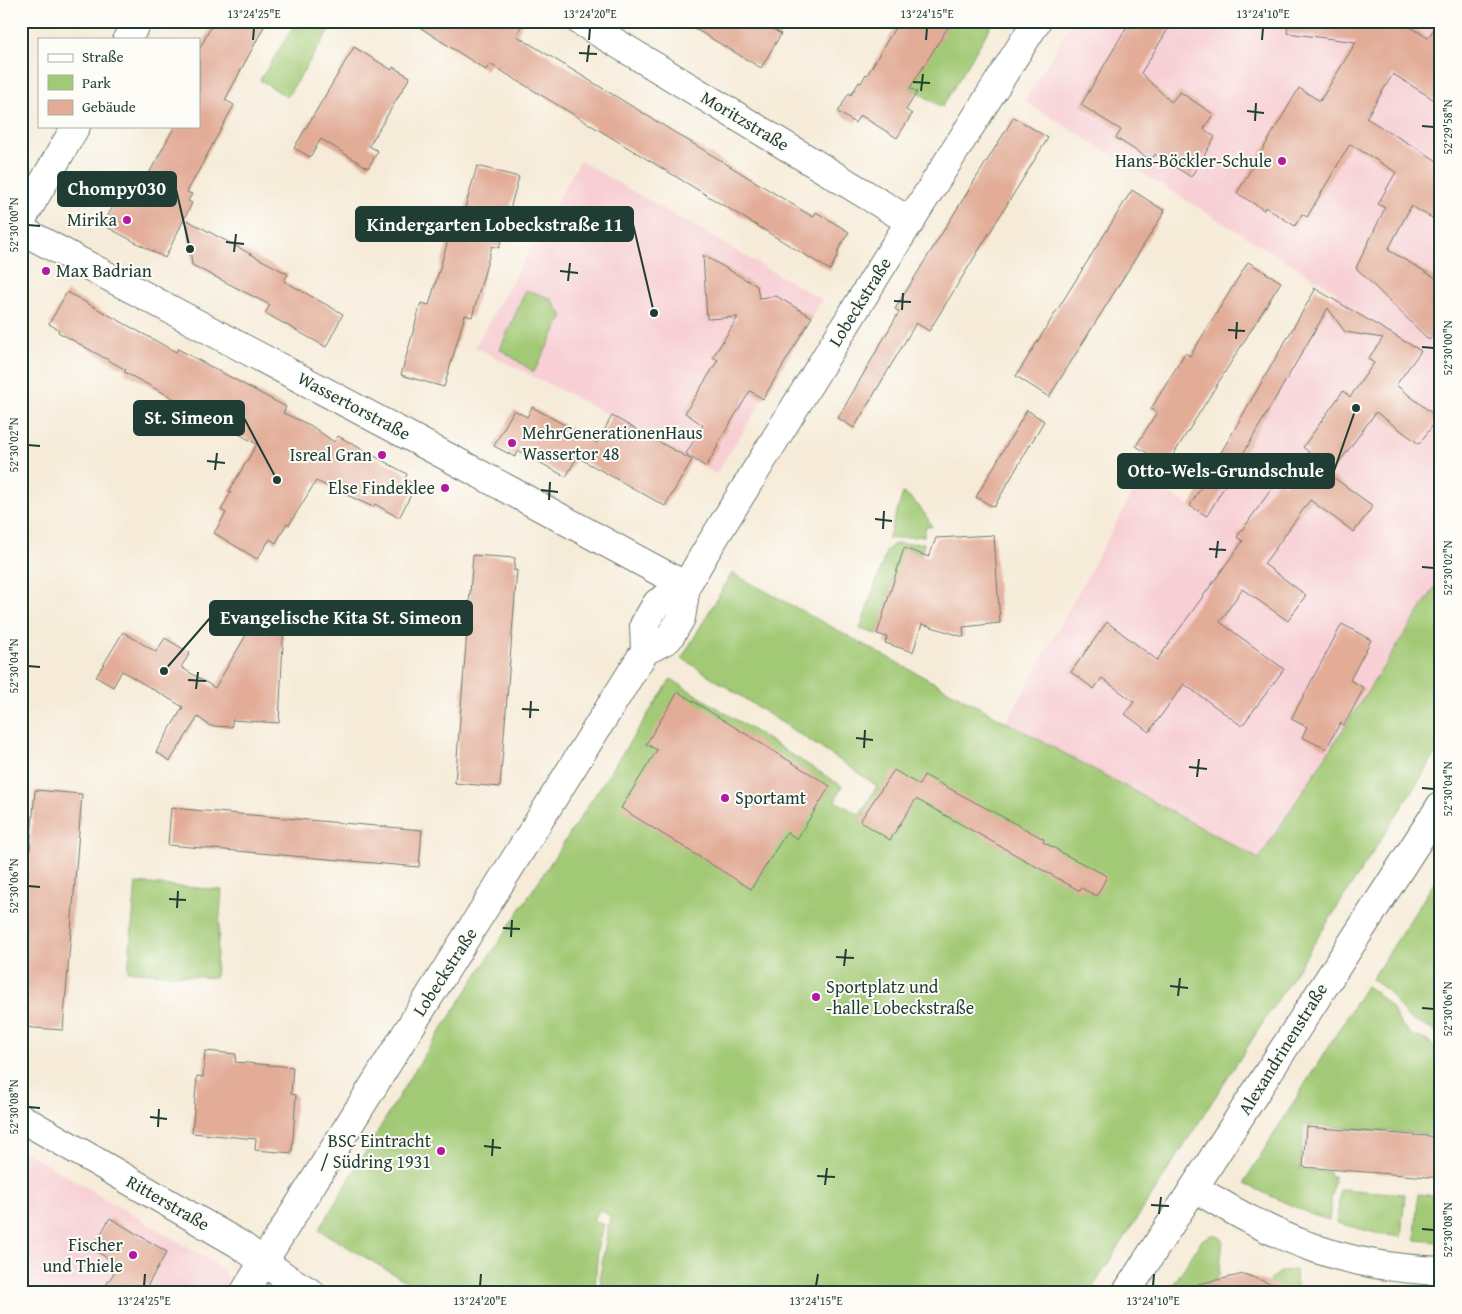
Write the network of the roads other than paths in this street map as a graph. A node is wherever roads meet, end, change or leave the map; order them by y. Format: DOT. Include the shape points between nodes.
graph roads {
  1 [pos="138,21"];
  2 [pos="580,21"];
  3 [pos="1037,21"];
  4 [pos="129,38"];
  5 [pos="75,128"];
  6 [pos="21,221"];
  7 [pos="910,222"];
  8 [pos="21,230"];
  9 [pos="686,586"];
  10 [pos="1441,805"];
  11 [pos="21,1118"];
  12 [pos="1194,1188"];
  13 [pos="263,1262"];
  14 [pos="1441,1270"];
  15 [pos="244,1293"];
  16 [pos="311,1293"];
  17 [pos="1126,1293"];
  1 -- 4 [label="street"];
  2 -- 7 [label="street, Moritzstraße"];
  3 -- 7 [label="street, Lobeckstraße"];
  5 -- 6 [label="street"];
  7 -- 9 [label="street, Lobeckstraße"];
  8 -- 9 [label="street, Wassertorstraße"];
  9 -- 13 [label="street, Lobeckstraße" via="681,618 671,635 644,651"];
  10 -- 12 [label="street, Alexandrinenstraße"];
  11 -- 13 [label="street, Ritterstraße" via="239,1244"];
  12 -- 14 [label="street" via="1242,1216 1307,1246 1380,1265"];
  12 -- 17 [label="street, Alexandrinenstraße"];
  13 -- 15 [label="street, Lobeckstraße"];
  13 -- 16 [label="street, Ritterstraße"];
}
